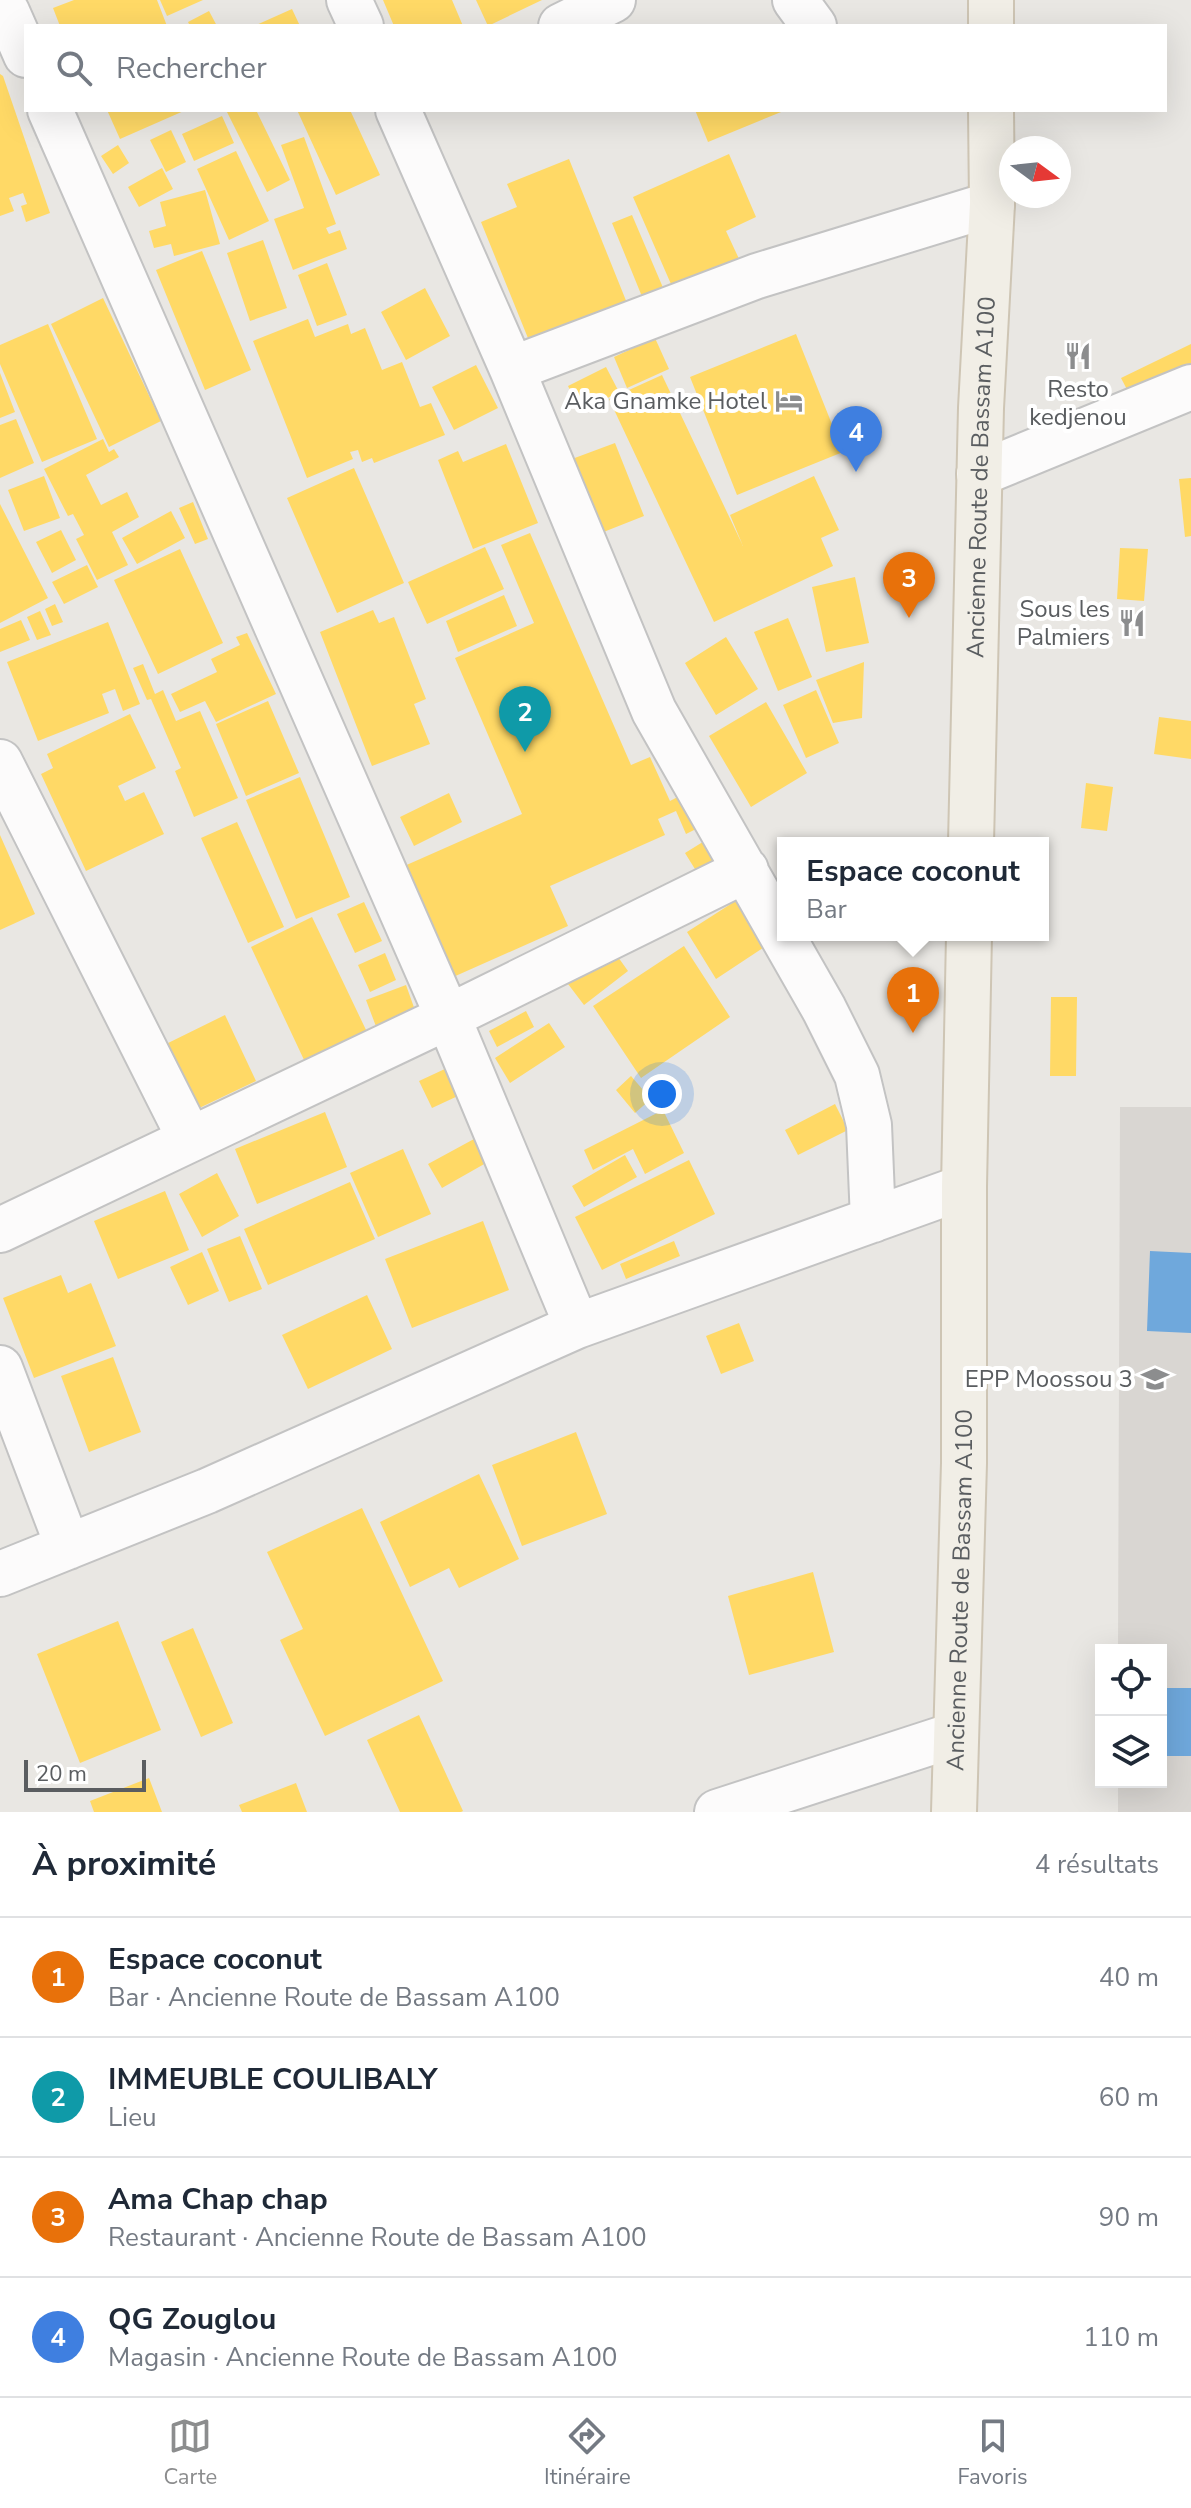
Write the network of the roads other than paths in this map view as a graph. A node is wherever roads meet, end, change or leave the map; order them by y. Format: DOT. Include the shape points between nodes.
graph roads {
  1 [pos="349,0"];
  2 [pos="795,0"];
  3 [pos="991,0"];
  4 [pos="604,2"];
  5 [pos="15,9"];
  6 [pos="360,24"];
  7 [pos="565,24"];
  8 [pos="813,24"];
  9 [pos="991,24"];
  10 [pos="24,47"];
  11 [pos="51,112"];
  12 [pos="400,112"];
  13 [pos="991,112"];
  14 [pos="992,204"];
  15 [pos="512,369"];
  16 [pos="1191,387"];
  17 [pos="979,474"];
  18 [pos="0,762"];
  19 [pos="971,837"];
  20 [pos="746,870"];
  21 [pos="777,925"];
  22 [pos="786,941"];
  23 [pos="969,941"];
  24 [pos="448,1017"];
  25 [pos="190,1139"];
  26 [pos="964,1187"];
  27 [pos="873,1220"];
  28 [pos="0,1230"];
  29 [pos="577,1326"];
  30 [pos="0,1368"];
  31 [pos="68,1547"];
  32 [pos="0,1574"];
  33 [pos="954,1735"];
  34 [pos="956,1811"];
  35 [pos="717,1812"];
  1 -- 6 [label="street"];
  2 -- 8 [label="street"];
  3 -- 9 [label="main road"];
  4 -- 7 [label="street"];
  5 -- 10 [label="street"];
  11 -- 24 [label="street"];
  12 -- 15 [label="street"];
  13 -- 14 [label="main road, Ancienne Route de Bassam A100"];
  14 -- 15 [label="street" via="757,276"];
  14 -- 17 [label="main road, Ancienne Route de Bassam A100"];
  15 -- 20 [label="street" via="654,711"];
  16 -- 17 [label="street"];
  17 -- 19 [label="main road, Ancienne Route de Bassam A100"];
  18 -- 25 [label="street"];
  20 -- 21 [label="street"];
  20 -- 24 [label="street"];
  22 -- 27 [label="street" via="857,1075 869,1125"];
  23 -- 26 [label="main road, Ancienne Route de Bassam A100"];
  24 -- 25 [label="street"];
  24 -- 29 [label="street"];
  25 -- 28 [label="street"];
  26 -- 27 [label="street"];
  26 -- 33 [label="main road, Ancienne Route de Bassam A100" via="964,1463"];
  27 -- 29 [label="street"];
  29 -- 31 [label="street"];
  30 -- 31 [label="street"];
  31 -- 32 [label="street"];
  33 -- 34 [label="main road, Ancienne Route de Bassam A100"];
  33 -- 35 [label="street"];
}
